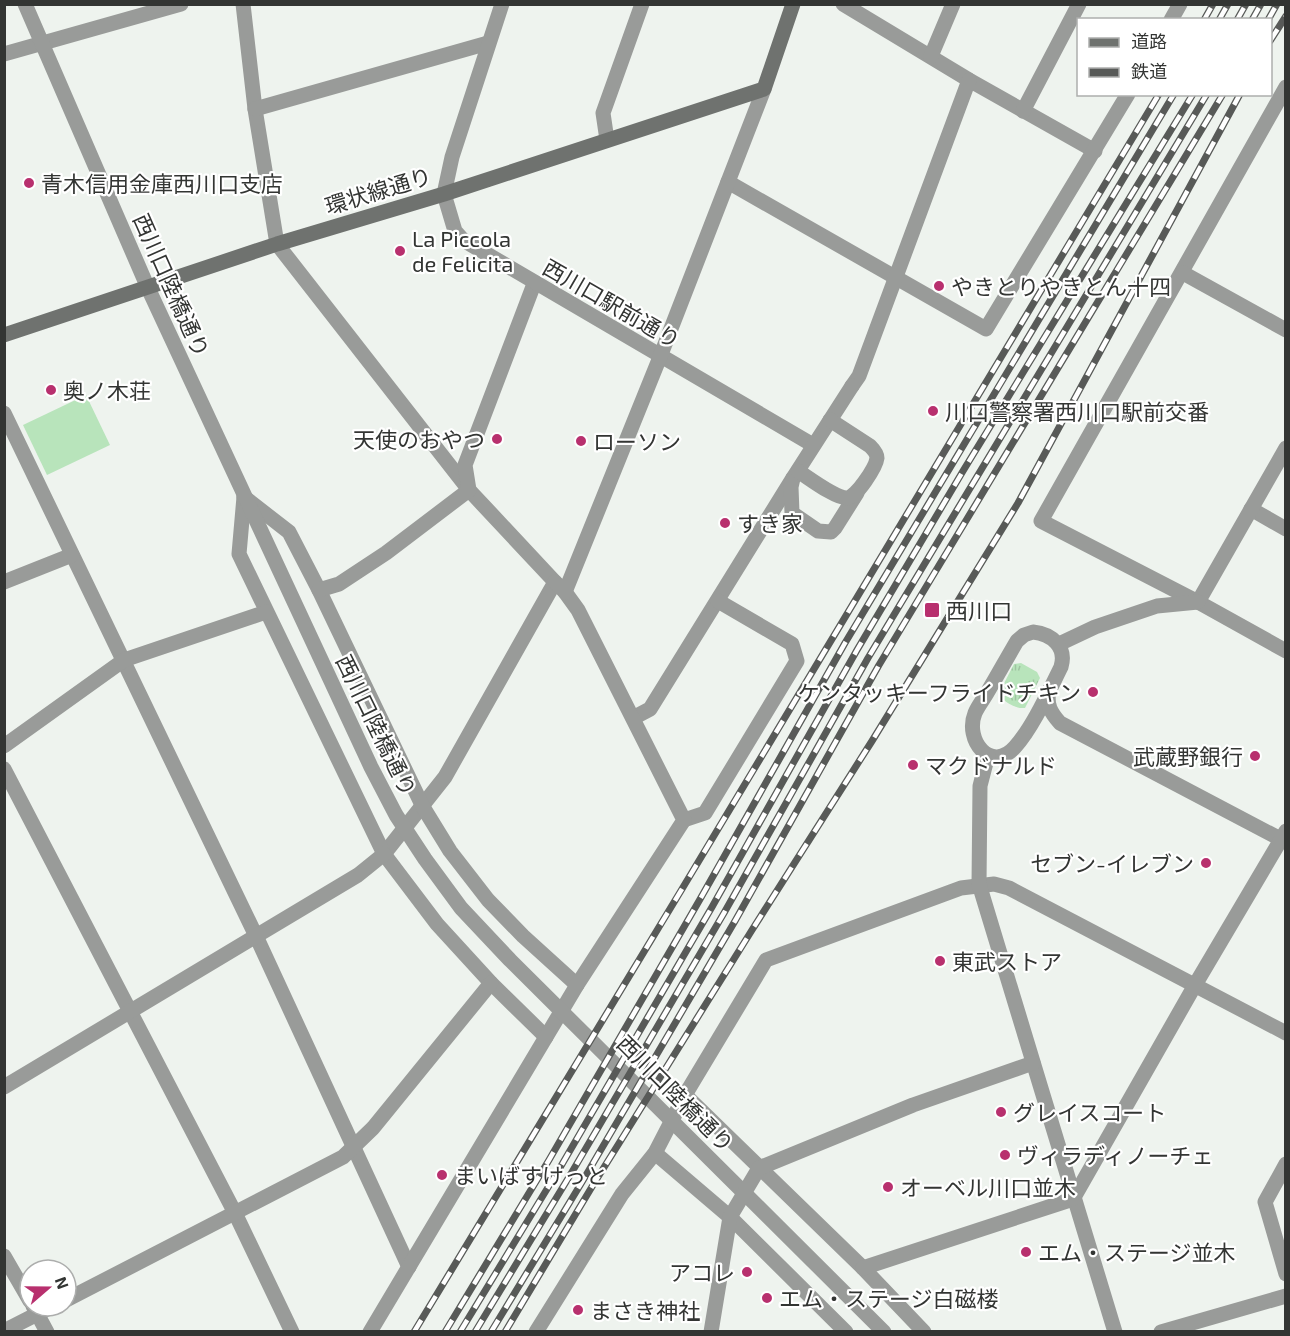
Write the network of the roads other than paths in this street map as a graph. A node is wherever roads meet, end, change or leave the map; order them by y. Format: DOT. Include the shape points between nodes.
graph roads {
  1 [pos="25,4"];
  2 [pos="182,4"];
  3 [pos="243,4"];
  4 [pos="502,4"];
  5 [pos="642,4"];
  6 [pos="793,4"];
  7 [pos="843,4"];
  8 [pos="953,4"];
  9 [pos="1079,4"];
  10 [pos="1180,4"];
  11 [pos="147,9"];
  12 [pos="1172,18"];
  13 [pos="488,43"];
  14 [pos="42,44"];
  15 [pos="4,54"];
  16 [pos="931,56"];
  17 [pos="969,80"];
  18 [pos="1286,87"];
  19 [pos="764,89"];
  20 [pos="1127,96"];
  21 [pos="255,109"];
  22 [pos="1023,111"];
  23 [pos="607,141"];
  24 [pos="1095,151"];
  25 [pos="728,182"];
  26 [pos="444,194"];
  27 [pos="278,244"];
  28 [pos="1183,273"];
  29 [pos="896,279"];
  30 [pos="534,284"];
  31 [pos="148,288"];
  32 [pos="1286,330"];
  33 [pos="4,335"];
  34 [pos="660,357"];
  35 [pos="4,413"];
  36 [pos="830,420"];
  37 [pos="813,446"];
  38 [pos="1286,448"];
  39 [pos="796,474"];
  40 [pos="469,490"];
  41 [pos="857,493"];
  42 [pos="244,497"];
  43 [pos="1251,509"];
  44 [pos="1286,529"];
  45 [pos="72,555"];
  46 [pos="4,582"];
  47 [pos="560,587"];
  48 [pos="319,590"];
  49 [pos="718,601"];
  50 [pos="1197,602"];
  51 [pos="266,612"];
  52 [pos="1059,644"];
  53 [pos="1286,651"];
  54 [pos="124,660"];
  55 [pos="1049,690"];
  56 [pos="633,718"];
  57 [pos="1060,723"];
  58 [pos="1027,730"];
  59 [pos="4,746"];
  60 [pos="988,755"];
  61 [pos="4,769"];
  62 [pos="423,807"];
  63 [pos="684,820"];
  64 [pos="1284,837"];
  65 [pos="384,854"];
  66 [pos="979,884"];
  67 [pos="256,936"];
  68 [pos="491,983"];
  69 [pos="577,985"];
  70 [pos="1195,985"];
  71 [pos="130,1012"];
  72 [pos="1286,1033"];
  73 [pos="546,1037"];
  74 [pos="1033,1063"];
  75 [pos="4,1087"];
  76 [pos="685,1095"];
  77 [pos="353,1149"];
  78 [pos="655,1153"];
  79 [pos="1286,1164"];
  80 [pos="759,1168"];
  81 [pos="1073,1199"];
  82 [pos="235,1213"];
  83 [pos="730,1217"];
  84 [pos="4,1256"];
  85 [pos="409,1267"];
  86 [pos="863,1268"];
  87 [pos="1286,1274"];
  88 [pos="18,1281"];
  89 [pos="78,1293"];
  90 [pos="1286,1296"];
  91 [pos="20,1318"];
  92 [pos="39,1318"];
  93 [pos="4,1331"];
  94 [pos="47,1332"];
  95 [pos="292,1332"];
  96 [pos="370,1332"];
  97 [pos="536,1332"];
  98 [pos="711,1332"];
  99 [pos="846,1332"];
  100 [pos="884,1332"];
  101 [pos="924,1332"];
  102 [pos="1115,1332"];
  103 [pos="1161,1332"];
  1 -- 14 [label="street, 西川口陸橋通り"];
  2 -- 11 [label="street"];
  3 -- 21 [label="street"];
  4 -- 13 [label="street"];
  5 -- 23 [label="street" via="603,113"];
  6 -- 19 [label="main road"];
  7 -- 16 [label="street"];
  8 -- 16 [label="street"];
  9 -- 22 [label="street"];
  10 -- 12 [label="street"];
  11 -- 14 [label="street"];
  13 -- 21 [label="street"];
  13 -- 26 [label="street"];
  14 -- 15 [label="street"];
  14 -- 31 [label="street, 西川口陸橋通り"];
  16 -- 17 [label="street"];
  17 -- 22 [label="street"];
  17 -- 29 [label="street"];
  18 -- 28 [label="street"];
  19 -- 23 [label="main road, 環状線通り"];
  19 -- 25 [label="street"];
  20 -- 24 [label="street"];
  21 -- 27 [label="street"];
  22 -- 24 [label="street"];
  23 -- 26 [label="main road, 環状線通り"];
  24 -- 29 [label="street" via="986,329"];
  25 -- 29 [label="street"];
  25 -- 34 [label="street"];
  26 -- 27 [label="main road, 環状線通り"];
  26 -- 30 [label="street, 西川口駅前通り" via="455,231 463,240"];
  27 -- 31 [label="main road, 環状線通り"];
  27 -- 40 [label="street"];
  28 -- 32 [label="street"];
  28 -- 50 [label="street" via="1041,521"];
  29 -- 36 [label="street" via="859,376"];
  30 -- 34 [label="street, 西川口駅前通り"];
  30 -- 40 [label="street" via="465,465"];
  31 -- 33 [label="main road, 環状線通り"];
  31 -- 42 [label="street, 西川口陸橋通り"];
  34 -- 37 [label="street, 西川口駅前通り"];
  34 -- 47 [label="street"];
  35 -- 45 [label="street"];
  36 -- 37 [label="street"];
  36 -- 41 [label="street" via="875,451 875,464"];
  37 -- 39 [label="street"];
  38 -- 43 [label="street"];
  39 -- 41 [label="street" via="839,497"];
  39 -- 41 [label="street" via="791,487 792,513 818,531 831,532 836,528"];
  39 -- 49 [label="street"];
  40 -- 47 [label="street"];
  40 -- 48 [label="street" via="386,553 339,584"];
  42 -- 48 [label="street" via="289,532"];
  42 -- 51 [label="street" via="239,554"];
  42 -- 100 [label="street, 西川口陸橋通り" via="396,815 461,908"];
  43 -- 44 [label="street"];
  43 -- 50 [label="street"];
  45 -- 46 [label="street"];
  45 -- 54 [label="street"];
  47 -- 56 [label="street" via="578,610"];
  47 -- 62 [label="street"];
  48 -- 62 [label="street"];
  49 -- 56 [label="street" via="650,709"];
  49 -- 63 [label="street" via="792,644 797,661 705,813"];
  50 -- 52 [label="street" via="1157,606"];
  50 -- 53 [label="street"];
  51 -- 54 [label="street"];
  51 -- 65 [label="street"];
  52 -- 55 [label="street" via="1063,660"];
  52 -- 60 [label="street" via="1033,632 1017,641 975,713 974,738"];
  54 -- 59 [label="street"];
  54 -- 67 [label="street"];
  55 -- 57 [label="street" via="1050,711"];
  55 -- 58 [label="street"];
  56 -- 63 [label="street"];
  57 -- 58 [label="street" via="1041,723"];
  57 -- 64 [label="street"];
  58 -- 60 [label="street" via="1014,749 1003,756"];
  60 -- 66 [label="street" via="980,786"];
  61 -- 71 [label="street"];
  62 -- 65 [label="street"];
  62 -- 69 [label="street" via="450,851 488,900"];
  63 -- 69 [label="street"];
  64 -- 70 [label="street"];
  65 -- 67 [label="street"];
  65 -- 68 [label="street" via="437,924"];
  66 -- 70 [label="street" via="1009,888"];
  66 -- 74 [label="street"];
  66 -- 76 [label="street" via="766,960"];
  67 -- 71 [label="street"];
  67 -- 77 [label="street"];
  68 -- 73 [label="street"];
  68 -- 77 [label="street"];
  69 -- 73 [label="street"];
  70 -- 72 [label="street"];
  70 -- 81 [label="street"];
  71 -- 75 [label="street"];
  71 -- 82 [label="street"];
  73 -- 85 [label="street"];
  74 -- 80 [label="street" via="913,1105"];
  74 -- 81 [label="street"];
  76 -- 78 [label="street"];
  76 -- 80 [label="street"];
  77 -- 82 [label="street"];
  77 -- 85 [label="street"];
  78 -- 83 [label="street"];
  78 -- 97 [label="street" via="622,1194"];
  79 -- 87 [label="street" via="1265,1202"];
  80 -- 83 [label="street"];
  80 -- 86 [label="street"];
  81 -- 86 [label="street"];
  81 -- 102 [label="street"];
  82 -- 89 [label="street"];
  82 -- 95 [label="street"];
  83 -- 98 [label="street"];
  83 -- 99 [label="street"];
  84 -- 88 [label="street"];
  85 -- 96 [label="street"];
  86 -- 101 [label="street"];
  90 -- 103 [label="street"];
  91 -- 93 [label="street"];
  92 -- 94 [label="street"];
}
